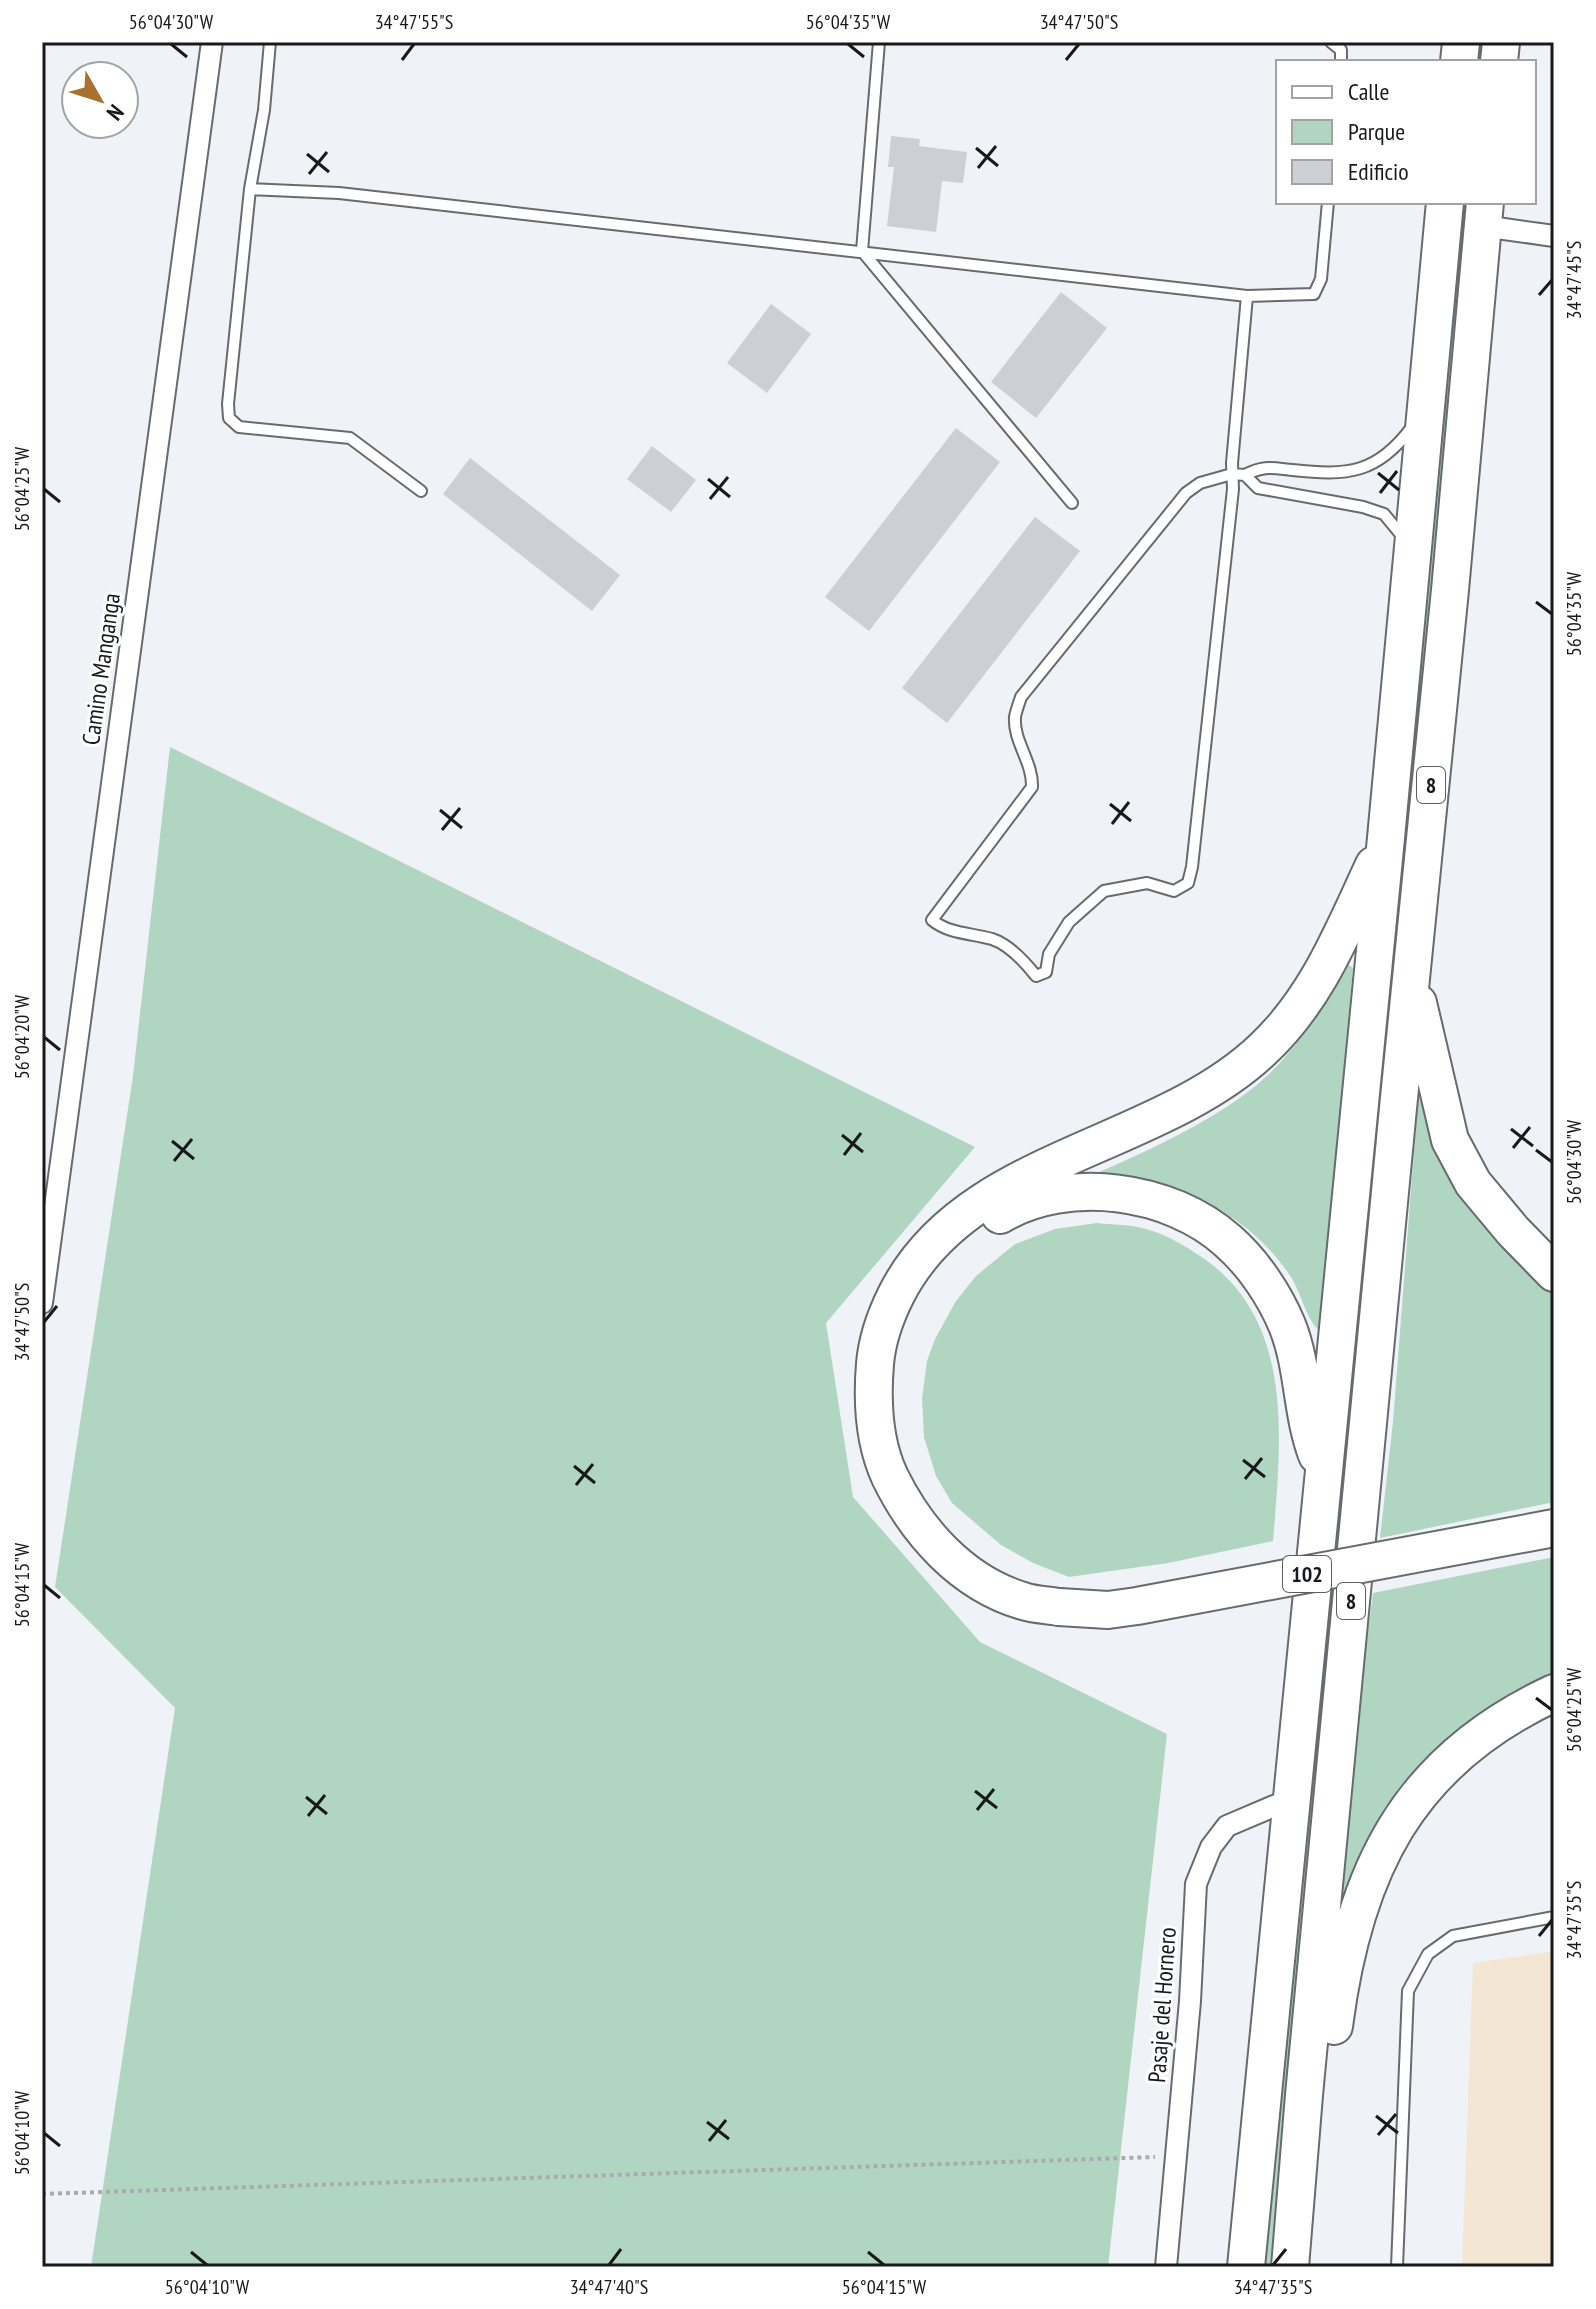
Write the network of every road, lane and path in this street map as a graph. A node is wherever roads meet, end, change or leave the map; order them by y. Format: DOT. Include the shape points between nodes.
graph roads {
  1 [pos="212,42"];
  2 [pos="270,42"];
  3 [pos="879,42"];
  4 [pos="1331,42"];
  5 [pos="1341,60"];
  6 [pos="250,189"];
  7 [pos="1328,204"];
  8 [pos="1445,204"];
  9 [pos="1484,214"];
  10 [pos="1554,236"];
  11 [pos="862,251"];
  12 [pos="1247,296"];
  13 [pos="1425,410"];
  14 [pos="1232,474"];
  15 [pos="1245,475"];
  16 [pos="421,491"];
  17 [pos="1072,503"];
  18 [pos="1411,549"];
  19 [pos="1386,838"];
  20 [pos="1412,980"];
  21 [pos="1358,1105"];
  22 [pos="1398,1108"];
  23 [pos="1554,1273"];
  24 [pos="42,1303"];
  25 [pos="1324,1474"];
  26 [pos="1554,1508"];
  27 [pos="1554,1528"];
  28 [pos="1062,1596"];
  29 [pos="1554,1693"];
  30 [pos="1293,1798"];
  31 [pos="1554,1917"];
  32 [pos="1304,2095"];
  33 [pos="1176,2156"];
  34 [pos="42,2194"];
  35 [pos="1166,2267"];
  36 [pos="1246,2267"];
  37 [pos="1290,2267"];
  38 [pos="1397,2267"];
  1 -- 24 [label="street, Camino Manganga"];
  2 -- 6 [label="lane"];
  3 -- 11 [label="lane"];
  4 -- 5 [label="lane" via="1341,50"];
  6 -- 11 [label="lane" via="339,193"];
  6 -- 16 [label="lane" via="229,418 239,427 350,438"];
  7 -- 12 [label="lane" via="1321,279 1314,294"];
  8 -- 13 [label="highway, 8"];
  9 -- 10 [label="street"];
  9 -- 20 [label="highway, 8"];
  11 -- 12 [label="lane"];
  11 -- 17 [label="lane"];
  12 -- 14 [label="lane"];
  13 -- 15 [label="lane" via="1397,447 1367,468 1323,473 1260,467"];
  13 -- 18 [label="highway, 8"];
  14 -- 14 [label="lane" via="1186,493 1021,697 1015,718 1033,772 1032,787 932,920 943,929 996,940 1036,976 1046,972 1049,954 1069,922 1104,891 1147,883 1174,891 1188,883"];
  14 -- 15 [label="lane"];
  15 -- 18 [label="lane" via="1258,488 1384,514"];
  18 -- 19 [label="highway, 8"];
  19 -- 21 [label="highway, 8"];
  19 -- 28 [label="highway" via="1328,963 1262,1051 1200,1095 1010,1186 970,1211 936,1238 907,1274 890,1307 876,1346 873,1385 880,1444 904,1504 928,1538 958,1566 994,1588 1023,1601"];
  20 -- 22 [label="highway, 8"];
  20 -- 23 [label="highway" via="1450,1140 1473,1183"];
  21 -- 22 [label="street"];
  21 -- 25 [label="highway, 8"];
  22 -- 32 [label="highway, 8"];
  25 -- 28 [label="highway" via="1308,1432 1288,1327 1273,1297 1228,1240 1179,1210 1128,1195 1043,1197 1008,1210 969,1233 930,1271 902,1320 889,1372 893,1428 922,1491 946,1523 977,1550"];
  25 -- 30 [label="highway, 8"];
  26 -- 28 [label="highway, 102"];
  27 -- 28 [label="highway, 102, bridge" via="1137,1606 1108,1610"];
  29 -- 32 [label="highway" via="1495,1724 1454,1756 1394,1828 1374,1864 1354,1925 1340,1979 1329,2061"];
  30 -- 33 [label="street, Pasaje del Hornero" via="1227,1826 1211,1847 1196,1884"];
  30 -- 36 [label="highway, 8"];
  31 -- 38 [label="lane" via="1453,1936 1428,1954 1408,1991"];
  32 -- 37 [label="highway, 8"];
  33 -- 34 [label="path"];
  33 -- 35 [label="street, Pasaje del Hornero"];
}
